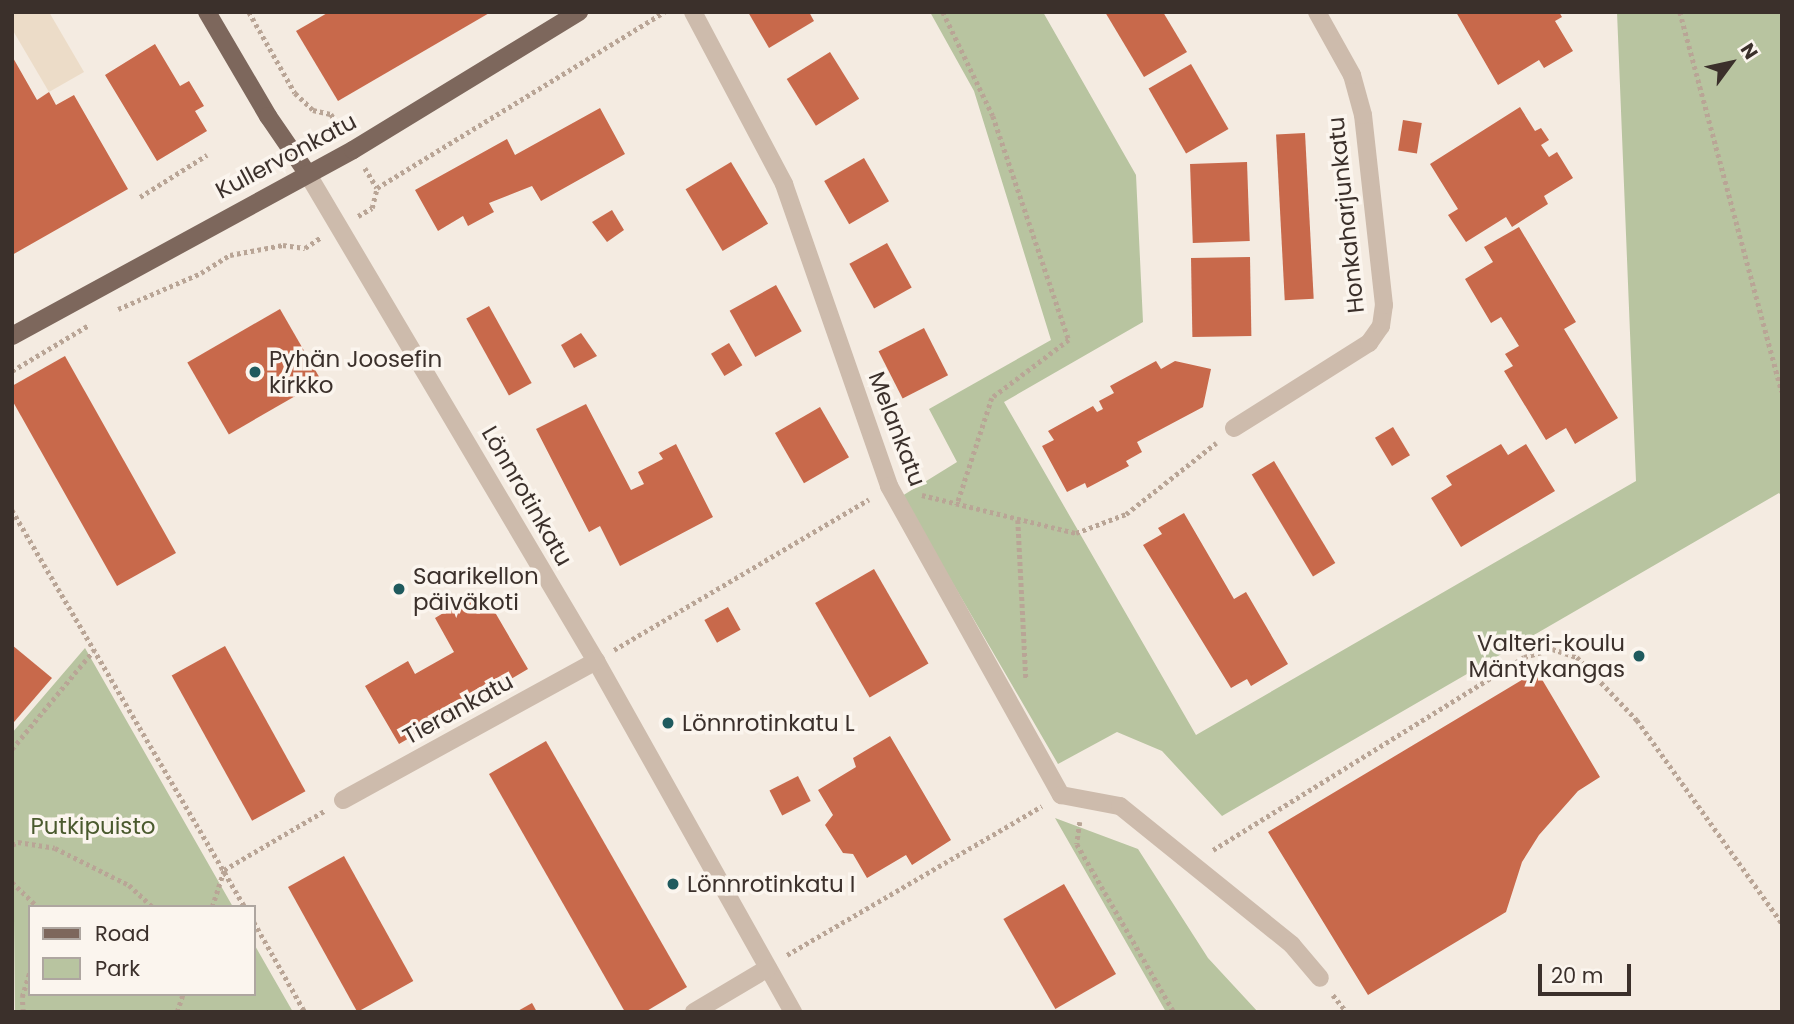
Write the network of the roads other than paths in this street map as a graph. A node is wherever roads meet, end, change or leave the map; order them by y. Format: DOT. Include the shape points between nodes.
graph roads {
  1 [pos="208,12"];
  2 [pos="579,12"];
  3 [pos="693,12"];
  4 [pos="1317,12"];
  5 [pos="307,173"];
  6 [pos="12,336"];
  7 [pos="1234,428"];
  8 [pos="596,661"];
  9 [pos="343,800"];
  10 [pos="768,968"];
  11 [pos="1320,978"];
  12 [pos="694,1012"];
  13 [pos="793,1012"];
  1 -- 5 [label="main road, Lönnrotinkatu"];
  2 -- 5 [label="main road, Kullervonkatu" via="353,150"];
  3 -- 11 [label="street, Melankatu" via="784,184 889,486 1061,795 1120,806 1292,945"];
  4 -- 7 [label="street, Honkaharjunkatu" via="1352,75 1363,115 1384,305 1381,326 1369,343"];
  5 -- 6 [label="main road, Kullervonkatu"];
  5 -- 8 [label="street, Lönnrotinkatu"];
  8 -- 9 [label="street, Tierankatu"];
  8 -- 10 [label="street, Lönnrotinkatu"];
  10 -- 12 [label="street"];
  10 -- 13 [label="street, Lönnrotinkatu"];
}
